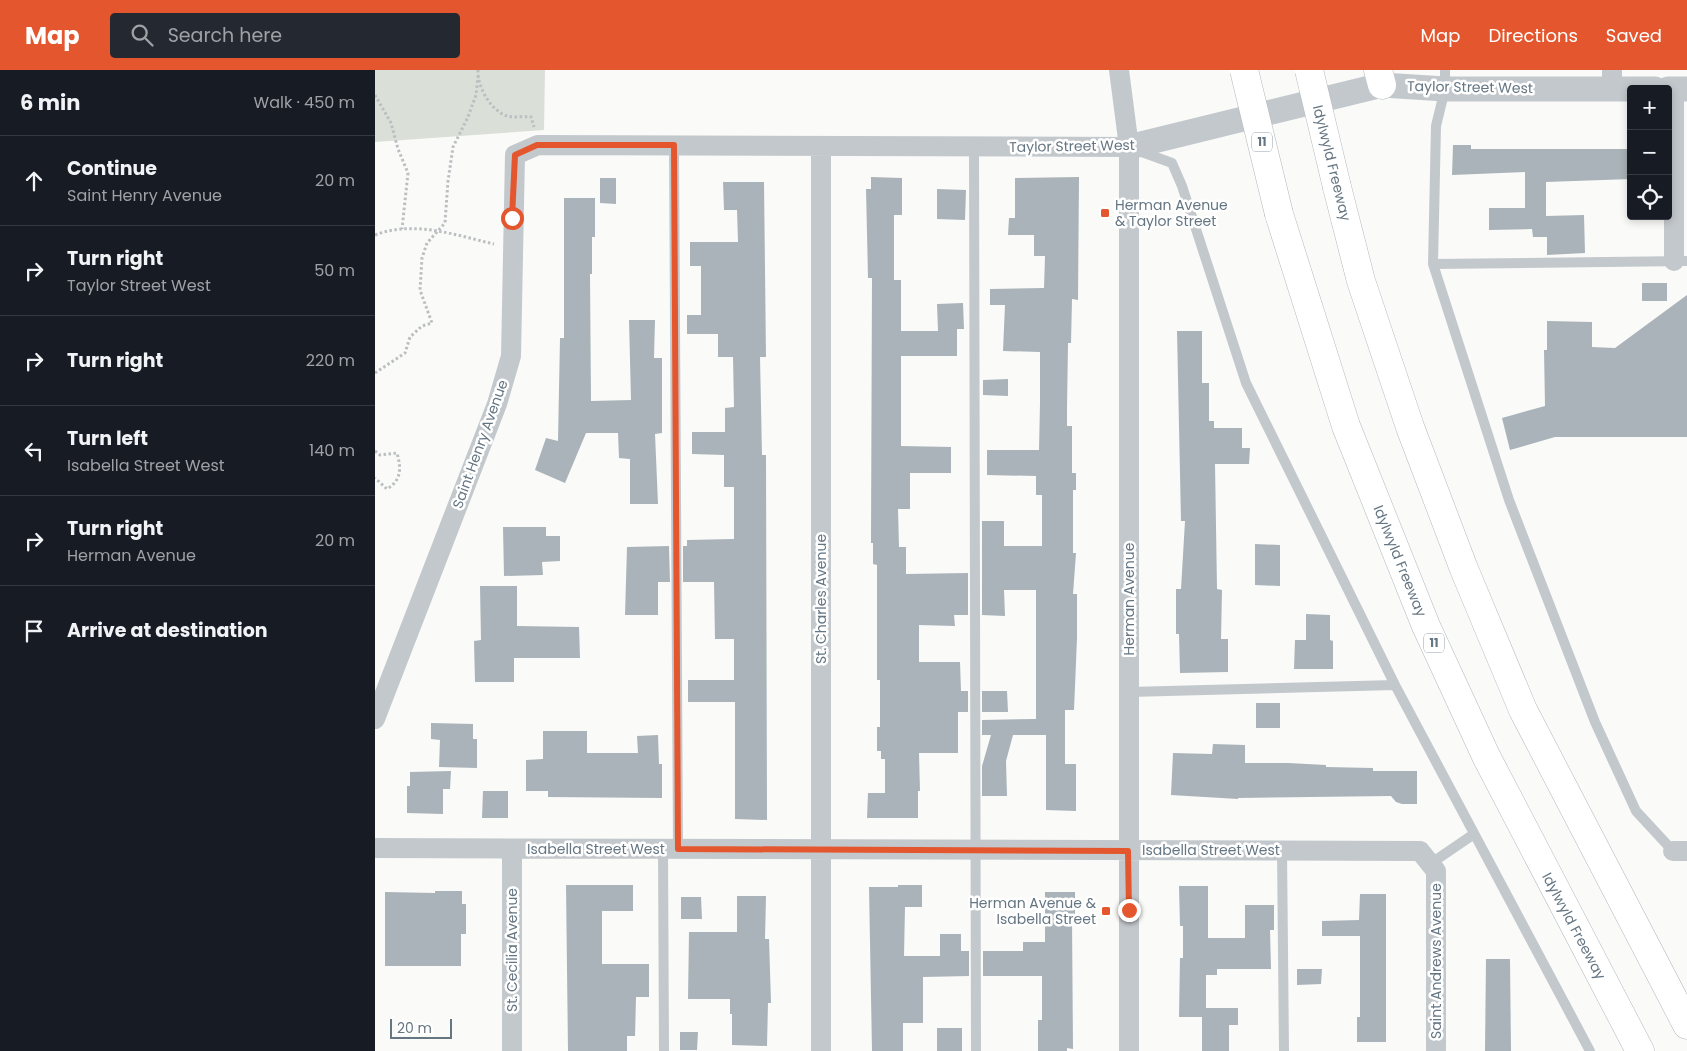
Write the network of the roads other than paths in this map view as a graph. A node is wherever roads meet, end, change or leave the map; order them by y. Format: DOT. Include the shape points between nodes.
graph roads {
  1 [pos="1119,70"];
  2 [pos="1244,70"];
  3 [pos="1309,70"];
  4 [pos="1380,78"];
  5 [pos="1612,79"];
  6 [pos="1445,80"];
  7 [pos="1647,85"];
  8 [pos="1672,108"];
  9 [pos="674,145"];
  10 [pos="821,147"];
  11 [pos="1129,147"];
  12 [pos="974,148"];
  13 [pos="515,155"];
  14 [pos="1680,261"];
  15 [pos="1433,264"];
  16 [pos="1395,684"];
  17 [pos="1129,692"];
  18 [pos="375,719"];
  19 [pos="1475,834"];
  20 [pos="375,848"];
  21 [pos="670,849"];
  22 [pos="820,849"];
  23 [pos="512,850"];
  24 [pos="1281,850"];
  25 [pos="975,851"];
  26 [pos="1128,851"];
  27 [pos="1680,851"];
  28 [pos="1433,868"];
  29 [pos="1687,1025"];
  30 [pos="512,1051"];
  31 [pos="664,1051"];
  32 [pos="821,1051"];
  33 [pos="975,1051"];
  34 [pos="1129,1051"];
  35 [pos="1284,1051"];
  36 [pos="1436,1051"];
  37 [pos="1590,1051"];
  38 [pos="1640,1051"];
  1 -- 11 [label="street, Herman Avenue"];
  2 -- 38 [label="highway, Idylwyld Freeway / 11, bridge" via="1279,214 1346,426 1426,626 1486,756"];
  3 -- 29 [label="highway, Idylwyld Freeway, bridge" via="1361,281 1410,428 1464,569 1516,692"];
  4 -- 6 [label="street, Taylor Street West"];
  4 -- 11 [label="street, Taylor Street West"];
  5 -- 6 [label="street, Taylor Street West"];
  5 -- 7 [label="street, Taylor Street West"];
  6 -- 15 [label="lane" via="1436,126"];
  8 -- 14 [label="street"];
  9 -- 10 [label="street, Taylor Street West"];
  9 -- 13 [label="street, Taylor Street West" via="537,145"];
  9 -- 21 [label="lane"];
  10 -- 12 [label="street, Taylor Street West"];
  10 -- 22 [label="street, St. Charles Avenue"];
  11 -- 12 [label="street, Taylor Street West"];
  11 -- 16 [label="lane" via="1172,163 1246,383"];
  11 -- 17 [label="street, Herman Avenue"];
  12 -- 25 [label="lane"];
  13 -- 18 [label="street, Saint Henry Avenue" via="511,356 497,404"];
  14 -- 15 [label="lane"];
  15 -- 27 [label="lane" via="1509,500 1595,722 1636,811"];
  16 -- 17 [label="lane"];
  16 -- 19 [label="lane"];
  17 -- 26 [label="street, Herman Avenue"];
  19 -- 28 [label="lane"];
  19 -- 37 [label="lane"];
  20 -- 23 [label="street, Isabella Street West"];
  21 -- 22 [label="street, Isabella Street West"];
  21 -- 23 [label="street, Isabella Street West"];
  21 -- 31 [label="lane"];
  22 -- 25 [label="street, Isabella Street West"];
  22 -- 32 [label="street, St. Charles Avenue"];
  23 -- 30 [label="street, St. Cecilia Avenue"];
  24 -- 26 [label="street, Isabella Street West"];
  24 -- 28 [label="street, Isabella Street West" via="1420,851"];
  24 -- 35 [label="lane"];
  25 -- 26 [label="street, Isabella Street West"];
  25 -- 33 [label="lane"];
  26 -- 34 [label="street, Herman Avenue"];
  28 -- 36 [label="street, Saint Andrews Avenue"];
}
